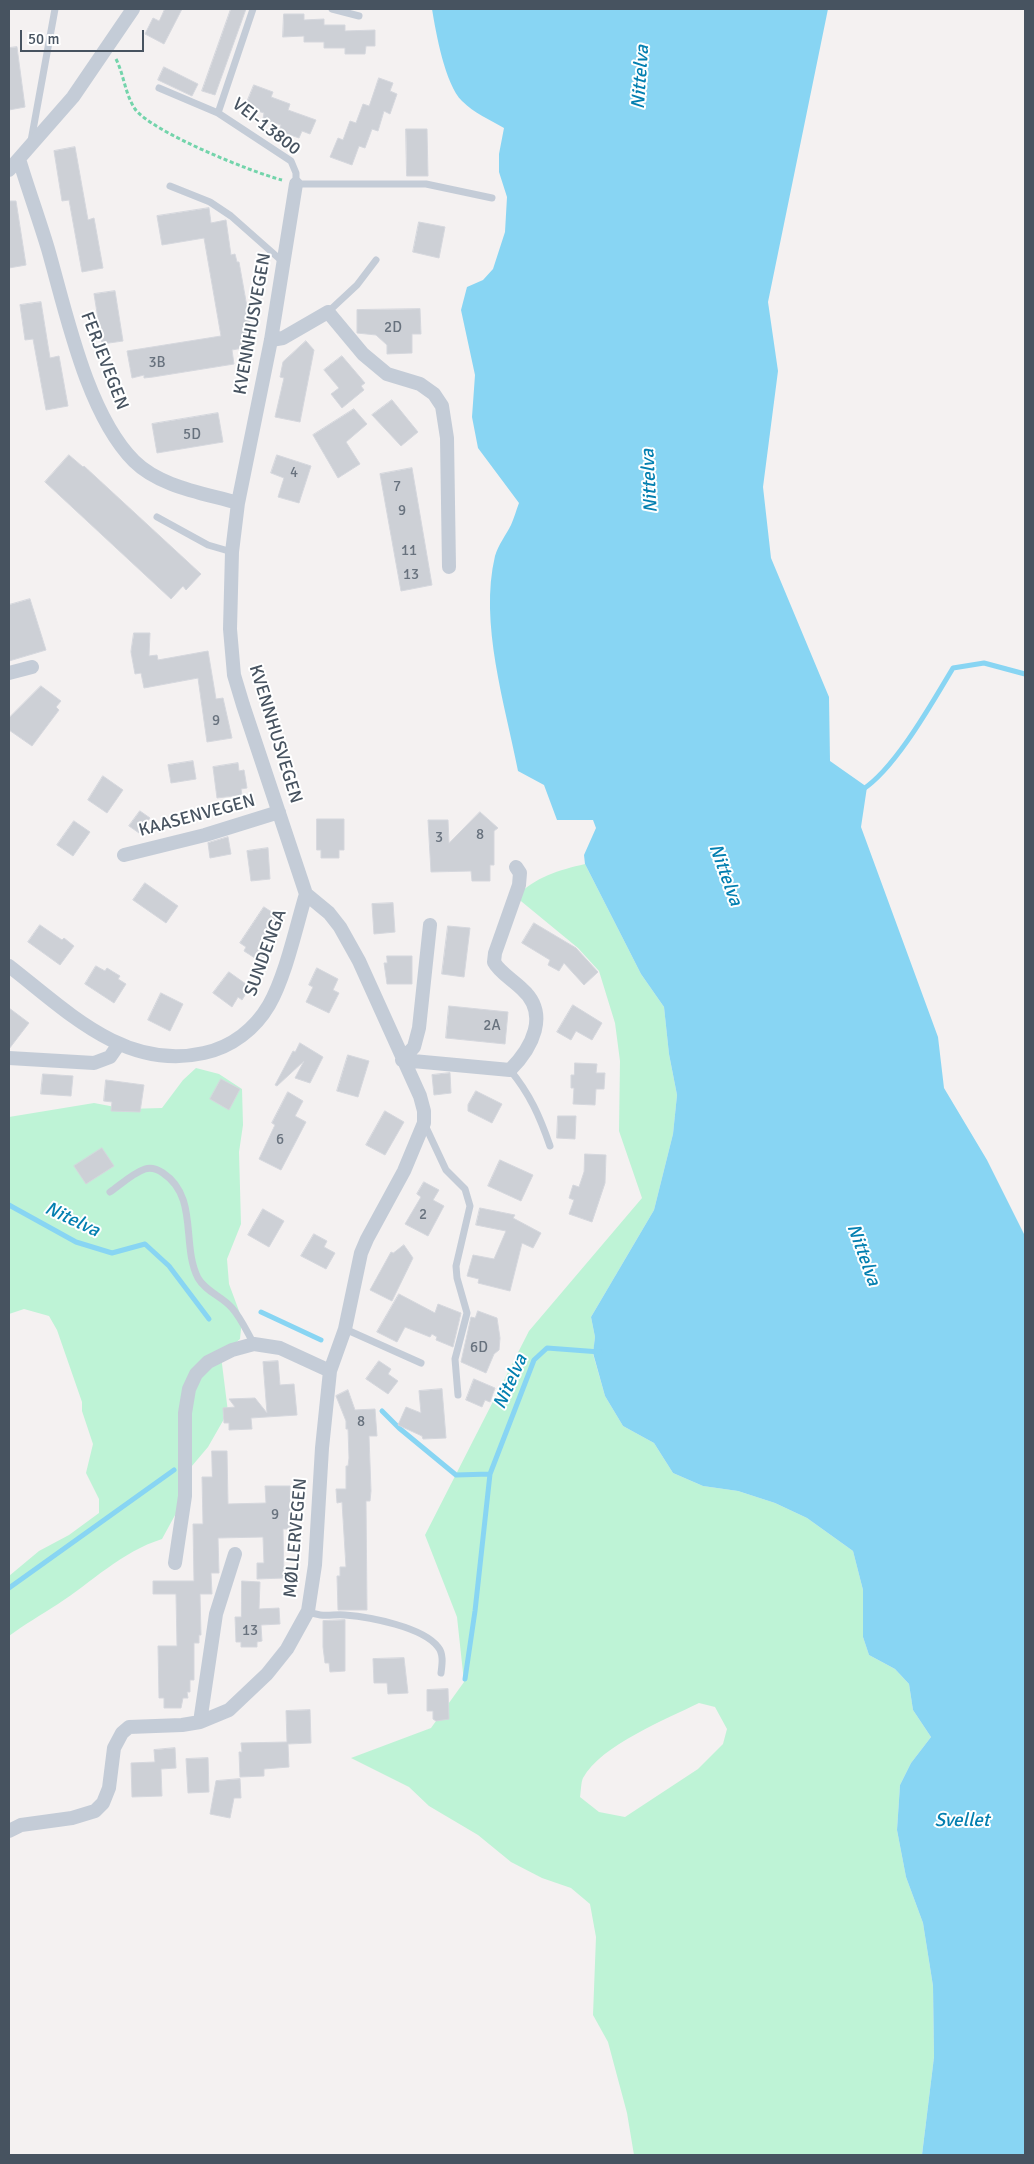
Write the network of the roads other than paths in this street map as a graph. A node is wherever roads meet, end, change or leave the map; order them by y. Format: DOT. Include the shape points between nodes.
graph roads {
  1 [pos="55,9"];
  2 [pos="133,9"];
  3 [pos="253,9"];
  4 [pos="332,9"];
  5 [pos="360,16"];
  6 [pos="159,88"];
  7 [pos="218,114"];
  8 [pos="30,146"];
  9 [pos="19,159"];
  10 [pos="9,170"];
  11 [pos="296,184"];
  12 [pos="170,186"];
  13 [pos="492,198"];
  14 [pos="376,260"];
  15 [pos="283,262"];
  16 [pos="328,312"];
  17 [pos="271,340"];
  18 [pos="238,503"];
  19 [pos="157,517"];
  20 [pos="232,552"];
  21 [pos="449,567"];
  22 [pos="32,667"];
  23 [pos="9,673"];
  24 [pos="280,812"];
  25 [pos="124,855"];
  26 [pos="516,867"];
  27 [pos="306,894"];
  28 [pos="430,925"];
  29 [pos="9,966"];
  30 [pos="119,1044"];
  31 [pos="9,1058"];
  32 [pos="402,1060"];
  33 [pos="510,1070"];
  34 [pos="424,1123"];
  35 [pos="550,1146"];
  36 [pos="110,1192"];
  37 [pos="345,1329"];
  38 [pos="254,1344"];
  39 [pos="421,1363"];
  40 [pos="330,1370"];
  41 [pos="458,1395"];
  42 [pos="235,1554"];
  43 [pos="174,1563"];
  44 [pos="308,1611"];
  45 [pos="441,1673"];
  46 [pos="200,1722"];
  47 [pos="9,1831"];
  1 -- 8 [label="lane"];
  2 -- 8 [label="street" via="73,97"];
  3 -- 7 [label="lane, VEI-13800"];
  4 -- 5 [label="lane"];
  6 -- 7 [label="lane"];
  7 -- 11 [label="lane, VEI-13800" via="290,162 296,173"];
  8 -- 9 [label="street"];
  9 -- 10 [label="street"];
  9 -- 18 [label="street, FERJEVEGEN" via="71,334 112,434 134,462 164,482"];
  11 -- 13 [label="lane" via="426,184"];
  11 -- 15 [label="street, KVENNHUSVEGEN"];
  12 -- 15 [label="lane" via="210,202"];
  14 -- 16 [label="lane" via="358,284"];
  15 -- 17 [label="street, KVENNHUSVEGEN"];
  16 -- 17 [label="street" via="283,338"];
  16 -- 21 [label="street" via="363,354 387,374 420,384 434,394 442,406 447,438"];
  17 -- 18 [label="street, KVENNHUSVEGEN"];
  18 -- 20 [label="street, KVENNHUSVEGEN"];
  19 -- 20 [label="lane" via="208,545"];
  20 -- 24 [label="street, KVENNHUSVEGEN" via="230,630 234,675"];
  22 -- 23 [label="street"];
  24 -- 25 [label="street, KAASENVEGEN" via="205,836"];
  24 -- 27 [label="street, KVENNHUSVEGEN"];
  26 -- 33 [label="street" via="520,873 519,884 494,962 530,997 536,1024 533,1042"];
  27 -- 30 [label="street, SUNDENGA" via="275,993 261,1018 239,1039 213,1052 175,1058 136,1052"];
  27 -- 32 [label="street" via="340,927 359,961"];
  28 -- 32 [label="street" via="419,1028 414,1047"];
  29 -- 30 [label="street, SUNDENGA" via="81,1022"];
  30 -- 31 [label="street" via="110,1057 94,1063"];
  32 -- 33 [label="street"];
  32 -- 34 [label="street" via="420,1096"];
  33 -- 35 [label="lane" via="527,1090"];
  34 -- 37 [label="street, MØLLERVEGEN" via="404,1171 367,1239"];
  34 -- 41 [label="lane" via="446,1170 465,1189 470,1206 456,1266 467,1313 455,1359"];
  36 -- 38 [label="lane" via="144,1169 152,1168 168,1176 186,1209 193,1265 198,1278 210,1292 233,1308"];
  37 -- 39 [label="lane"];
  37 -- 40 [label="street, MØLLERVEGEN"];
  38 -- 40 [label="street" via="280,1348"];
  38 -- 43 [label="street" via="208,1362 196,1374 189,1389 185,1412 185,1496"];
  40 -- 44 [label="street, MØLLERVEGEN" via="315,1565"];
  42 -- 46 [label="street" via="216,1614"];
  44 -- 45 [label="lane" via="324,1616 370,1618 418,1632 439,1647"];
  44 -- 46 [label="street, MØLLERVEGEN" via="287,1649 257,1684 229,1710"];
  46 -- 47 [label="street, MØLLERVEGEN" via="129,1727 114,1748 109,1788 103,1803 95,1811 72,1818 21,1825"];
}
